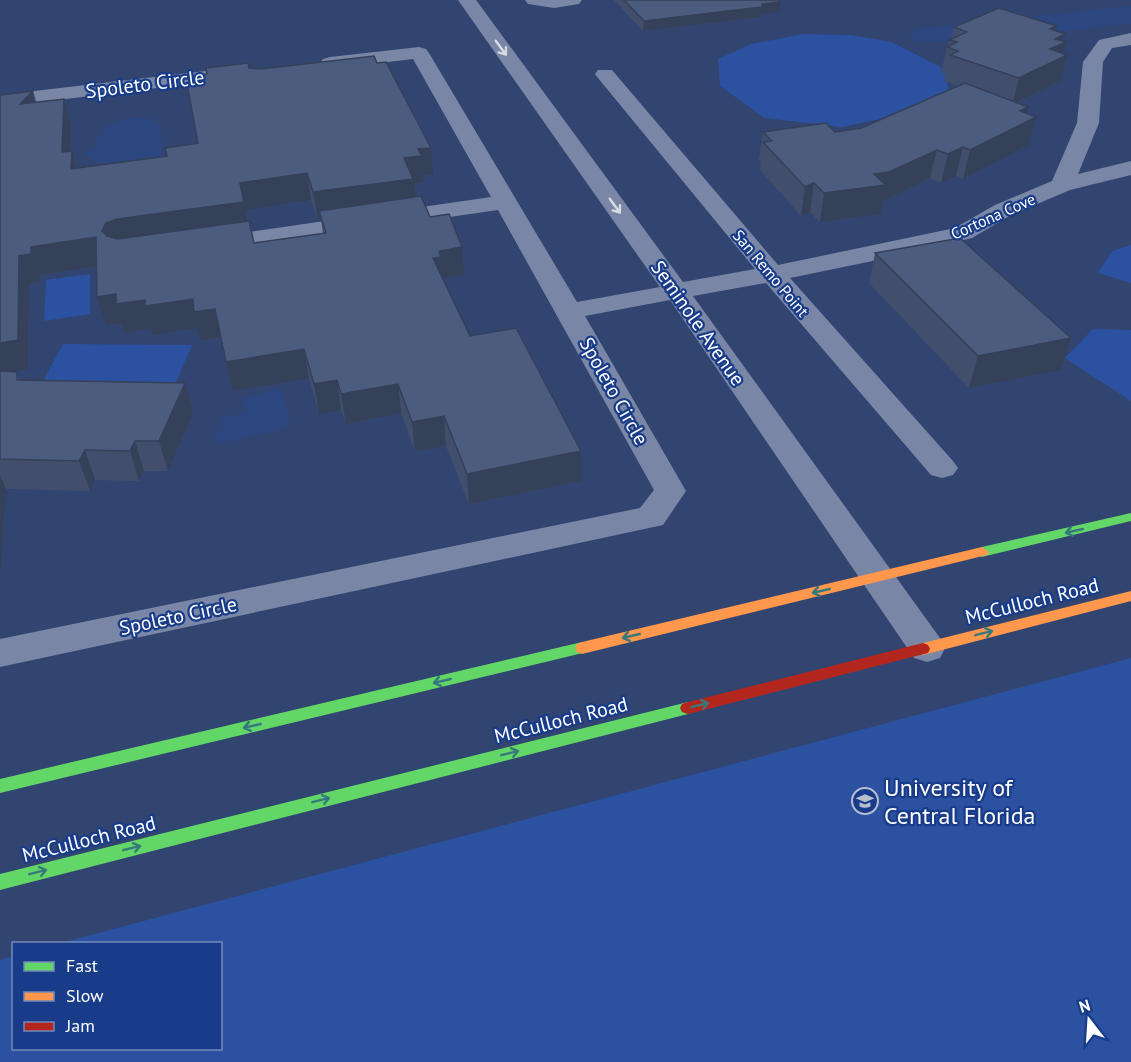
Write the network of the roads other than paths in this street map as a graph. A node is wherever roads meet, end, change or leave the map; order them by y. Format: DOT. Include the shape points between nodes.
graph roads {
  1 [pos="467,0"];
  2 [pos="534,0"];
  3 [pos="573,0"];
  4 [pos="1131,39"];
  5 [pos="314,65"];
  6 [pos="255,72"];
  7 [pos="605,74"];
  8 [pos="0,101"];
  9 [pos="1131,168"];
  10 [pos="1062,185"];
  11 [pos="504,202"];
  12 [pos="184,248"];
  13 [pos="772,274"];
  14 [pos="677,292"];
  15 [pos="569,310"];
  16 [pos="942,468"];
  17 [pos="1131,517"];
  18 [pos="878,578"];
  19 [pos="1131,596"];
  20 [pos="927,648"];
  21 [pos="0,653"];
  22 [pos="0,786"];
  23 [pos="0,882"];
  1 -- 14 [label="street, Seminole Avenue, one-way"];
  2 -- 3 [label="street"];
  4 -- 10 [label="street" via="1106,44 1093,62 1088,123"];
  5 -- 11 [label="street, Spoleto Circle" via="419,53"];
  6 -- 8 [label="street, Spoleto Circle"];
  7 -- 13 [label="street, San Remo Point"];
  9 -- 10 [label="street, Cortona Cove"];
  10 -- 13 [label="street, Cortona Cove" via="1003,210 963,233"];
  11 -- 12 [label="street"];
  11 -- 15 [label="street, Spoleto Circle"];
  13 -- 14 [label="street, Cortona Cove"];
  13 -- 16 [label="street, San Remo Point"];
  14 -- 15 [label="street, Cortona Cove"];
  14 -- 18 [label="street, Seminole Avenue"];
  15 -- 21 [label="street, Spoleto Circle" via="670,491 651,517"];
  17 -- 18 [label="main road, one-way"];
  18 -- 20 [label="street, Seminole Avenue"];
  18 -- 22 [label="main road, one-way"];
  20 -- 19 [label="main road, McCulloch Road, one-way"];
  23 -- 20 [label="main road, McCulloch Road, one-way"];
}
